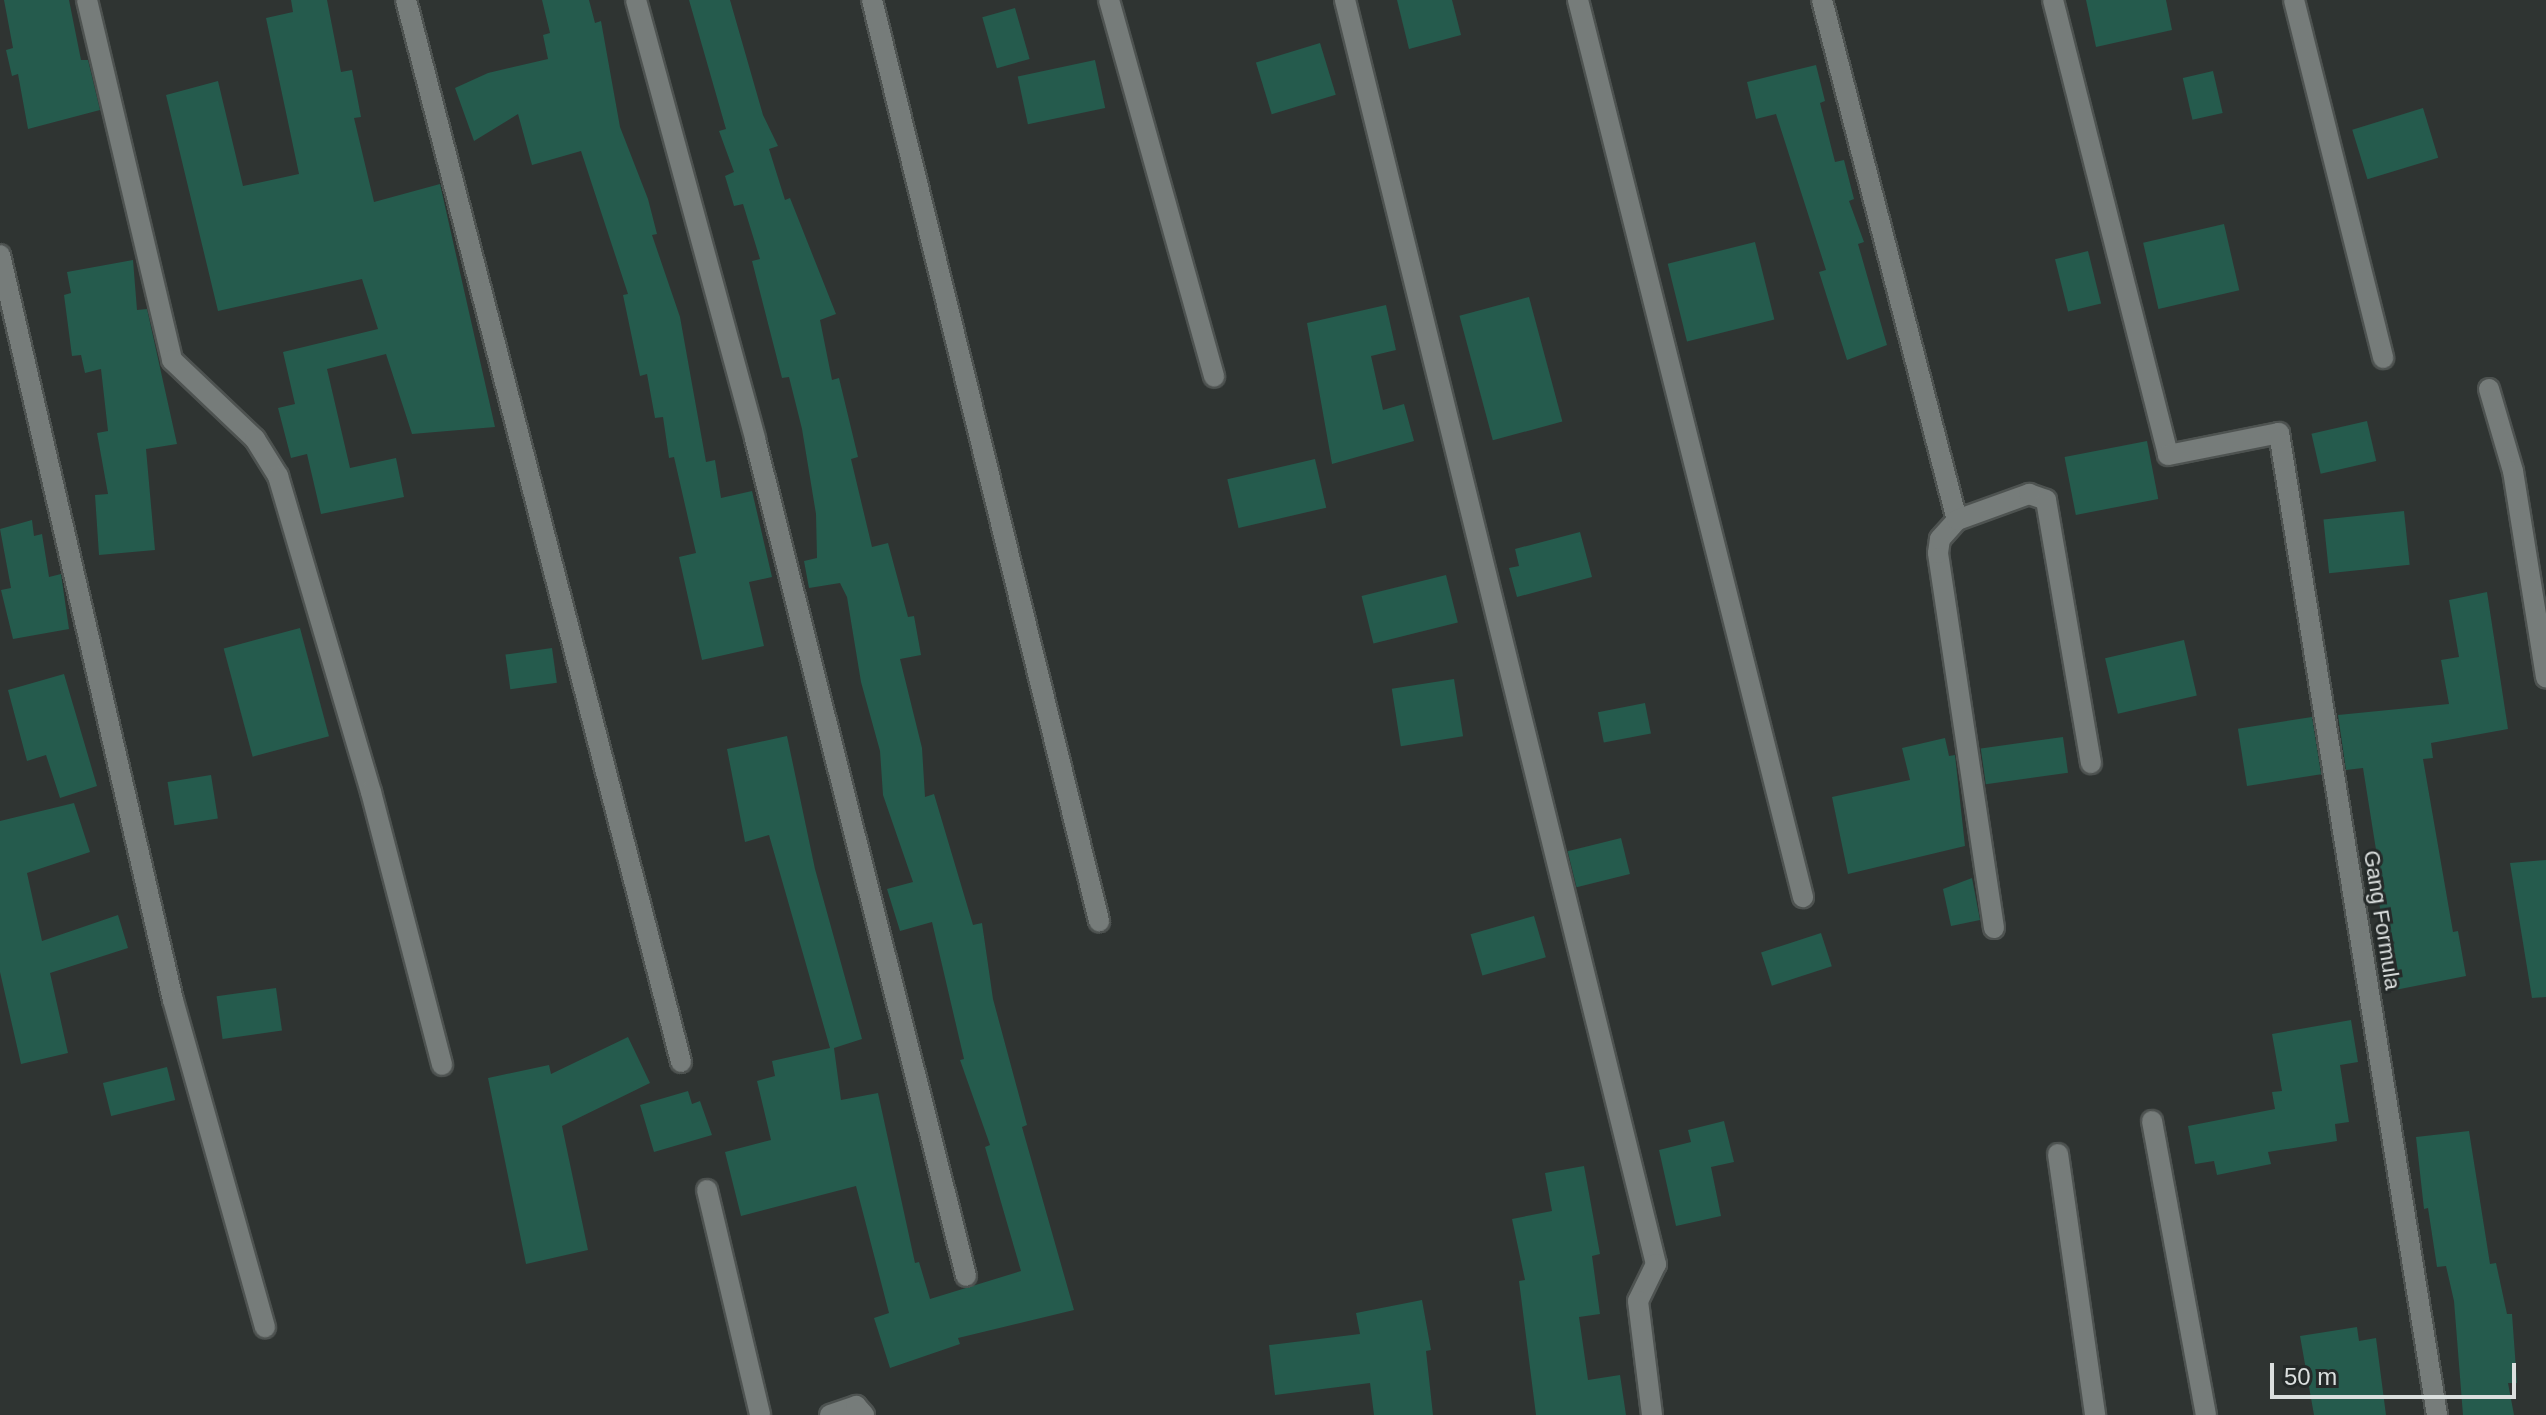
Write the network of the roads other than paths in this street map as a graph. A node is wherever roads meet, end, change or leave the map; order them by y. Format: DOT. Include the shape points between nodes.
graph roads {
  1 [pos="87,0"];
  2 [pos="406,0"];
  3 [pos="636,0"];
  4 [pos="872,0"];
  5 [pos="1109,0"];
  6 [pos="1345,0"];
  7 [pos="1578,0"];
  8 [pos="1822,0"];
  9 [pos="2053,0"];
  10 [pos="2294,0"];
  11 [pos="0,255"];
  12 [pos="2383,358"];
  13 [pos="1214,377"];
  14 [pos="2489,389"];
  15 [pos="1957,520"];
  16 [pos="2546,677"];
  17 [pos="2091,763"];
  18 [pos="1803,897"];
  19 [pos="1099,921"];
  20 [pos="1994,928"];
  21 [pos="681,1062"];
  22 [pos="442,1065"];
  23 [pos="2152,1121"];
  24 [pos="2058,1154"];
  25 [pos="707,1190"];
  26 [pos="966,1276"];
  27 [pos="265,1327"];
  28 [pos="760,1415"];
  29 [pos="830,1415"];
  30 [pos="864,1415"];
  31 [pos="1652,1415"];
  32 [pos="2095,1415"];
  33 [pos="2206,1415"];
  34 [pos="2437,1415"];
  1 -- 22 [label="street" via="172,360 255,439 278,476 371,792"];
  2 -- 21 [label="street"];
  3 -- 26 [label="street" via="755,439"];
  4 -- 19 [label="street"];
  5 -- 13 [label="street"];
  6 -- 31 [label="street" via="1656,1264 1638,1301"];
  7 -- 18 [label="street"];
  8 -- 15 [label="street"];
  9 -- 34 [label="street, Gang Formula" via="2168,455 2279,433"];
  10 -- 12 [label="street"];
  11 -- 27 [label="street" via="173,1000"];
  14 -- 16 [label="street" via="2513,471"];
  15 -- 17 [label="street" via="2029,494 2046,500"];
  15 -- 20 [label="street" via="1940,539 1938,553"];
  23 -- 33 [label="street"];
  24 -- 32 [label="street"];
  25 -- 28 [label="street"];
  29 -- 30 [label="street" via="856,1406"];
}
